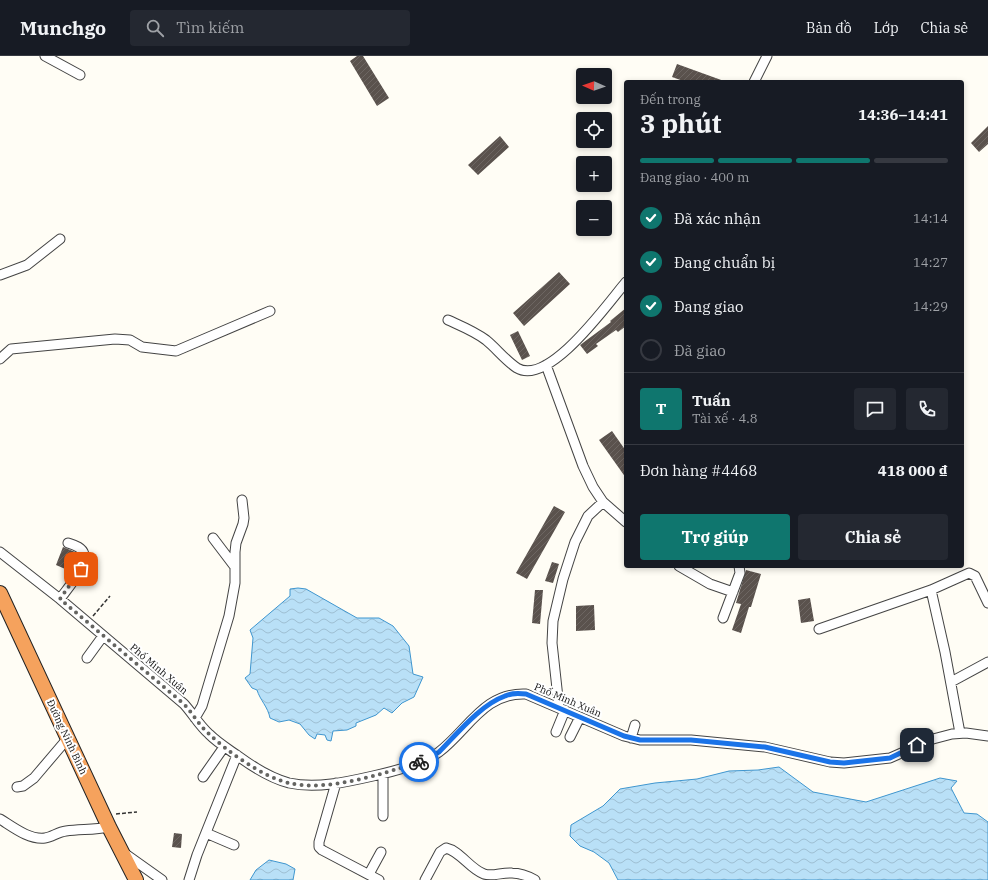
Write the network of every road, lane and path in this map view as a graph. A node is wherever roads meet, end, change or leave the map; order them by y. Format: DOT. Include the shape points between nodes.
graph roads {
  1 [pos="45,56"];
  2 [pos="767,56"];
  3 [pos="80,75"];
  4 [pos="755,80"];
  5 [pos="60,239"];
  6 [pos="0,275"];
  7 [pos="624,284"];
  8 [pos="270,311"];
  9 [pos="448,320"];
  10 [pos="0,359"];
  11 [pos="546,366"];
  12 [pos="242,500"];
  13 [pos="603,502"];
  14 [pos="624,520"];
  15 [pos="213,538"];
  16 [pos="68,544"];
  17 [pos="0,552"];
  18 [pos="235,568"];
  19 [pos="682,568"];
  20 [pos="739,568"];
  21 [pos="931,590"];
  22 [pos="733,592"];
  23 [pos="0,593"];
  24 [pos="110,596"];
  25 [pos="60,599"];
  26 [pos="988,603"];
  27 [pos="723,618"];
  28 [pos="88,622"];
  29 [pos="819,629"];
  30 [pos="103,636"];
  31 [pos="87,658"];
  32 [pos="988,662"];
  33 [pos="951,682"];
  34 [pos="562,709"];
  35 [pos="580,717"];
  36 [pos="195,718"];
  37 [pos="636,725"];
  38 [pos="556,732"];
  39 [pos="960,733"];
  40 [pos="988,736"];
  41 [pos="570,737"];
  42 [pos="68,738"];
  43 [pos="631,738"];
  44 [pos="224,747"];
  45 [pos="237,755"];
  46 [pos="384,774"];
  47 [pos="203,777"];
  48 [pos="336,783"];
  49 [pos="17,787"];
  50 [pos="137,812"];
  51 [pos="383,816"];
  52 [pos="0,819"];
  53 [pos="106,822"];
  54 [pos="206,833"];
  55 [pos="234,845"];
  56 [pos="121,851"];
  57 [pos="381,852"];
  58 [pos="369,874"];
  59 [pos="136,880"];
  60 [pos="162,880"];
  61 [pos="189,880"];
  62 [pos="379,880"];
  63 [pos="425,880"];
  64 [pos="535,880"];
  1 -- 3 [label="street"];
  2 -- 4 [label="street"];
  5 -- 6 [label="street" via="28,265"];
  7 -- 11 [label="street" via="578,339 559,358"];
  8 -- 10 [label="street" via="176,351 142,347 130,340 115,339 11,349"];
  9 -- 11 [label="street" via="485,339 517,368 532,371"];
  11 -- 13 [label="street" via="584,466"];
  12 -- 18 [label="street" via="244,518 236,543"];
  13 -- 14 [label="street"];
  13 -- 34 [label="street" via="588,516 575,542 555,614 552,643"];
  15 -- 18 [label="street"];
  16 -- 25 [label="street" via="81,549 84,560 81,569"];
  17 -- 25 [label="street, Phố Minh Xuân"];
  18 -- 36 [label="street" via="229,616 202,706"];
  19 -- 22 [label="street" via="710,584"];
  20 -- 22 [label="street"];
  21 -- 26 [label="street" via="969,573 975,576"];
  21 -- 29 [label="street"];
  21 -- 33 [label="street"];
  22 -- 27 [label="street"];
  23 -- 42 [label="highway, Đường Ninh Bình"];
  24 -- 28 [label="path"];
  25 -- 28 [label="street, Phố Minh Xuân"];
  28 -- 30 [label="street, Phố Minh Xuân"];
  30 -- 31 [label="street"];
  30 -- 36 [label="street, Phố Minh Xuân" via="184,704"];
  32 -- 33 [label="street"];
  33 -- 39 [label="street"];
  34 -- 35 [label="street, Phố Minh Xuân"];
  34 -- 38 [label="street"];
  34 -- 46 [label="street, Phố Minh Xuân" via="526,694 506,695 485,706 435,755"];
  35 -- 41 [label="street"];
  35 -- 43 [label="street, Phố Minh Xuân"];
  36 -- 44 [label="street, Phố Minh Xuân"];
  37 -- 43 [label="street"];
  39 -- 40 [label="street, Phố Minh Xuân"];
  39 -- 43 [label="street, Phố Minh Xuân" via="933,739 890,758 844,763 765,747 691,740"];
  42 -- 49 [label="street" via="34,778"];
  42 -- 53 [label="highway, Đường Ninh Bình"];
  44 -- 45 [label="street, Phố Minh Xuân"];
  44 -- 47 [label="street"];
  45 -- 48 [label="street, Phố Minh Xuân" via="253,767 288,783"];
  45 -- 54 [label="street"];
  46 -- 48 [label="street, Phố Minh Xuân"];
  46 -- 51 [label="street"];
  48 -- 58 [label="street" via="319,846 322,850"];
  50 -- 53 [label="path"];
  52 -- 53 [label="street" via="27,835 38,838 47,838 66,831 90,830"];
  53 -- 56 [label="highway, Đường Ninh Bình"];
  54 -- 55 [label="street"];
  54 -- 61 [label="street"];
  56 -- 59 [label="highway, Đường Ninh Bình"];
  56 -- 60 [label="street"];
  57 -- 58 [label="street"];
  58 -- 62 [label="street"];
  63 -- 64 [label="street" via="440,852 446,848 452,849 484,874 491,876 512,873"];
}
